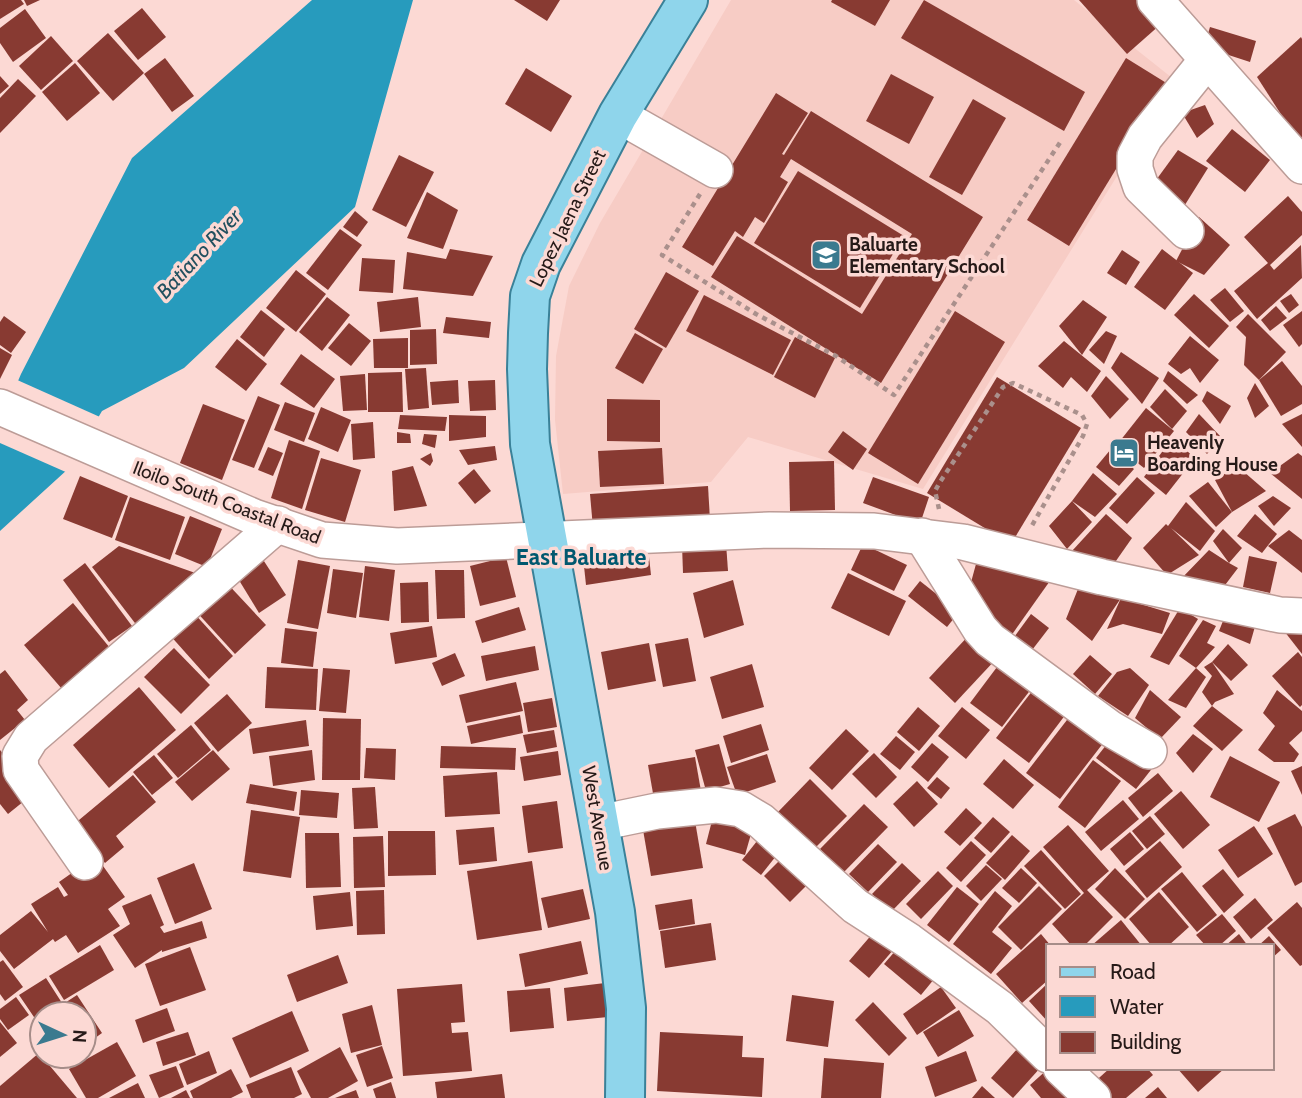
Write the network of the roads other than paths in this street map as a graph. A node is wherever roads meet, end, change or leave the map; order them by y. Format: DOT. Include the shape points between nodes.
graph roads {
  1 [pos="688,0"];
  2 [pos="1155,0"];
  3 [pos="1208,60"];
  4 [pos="618,115"];
  5 [pos="1302,166"];
  6 [pos="715,170"];
  7 [pos="1186,232"];
  8 [pos="0,407"];
  9 [pos="278,524"];
  10 [pos="922,536"];
  11 [pos="549,540"];
  12 [pos="1302,617"];
  13 [pos="1149,751"];
  14 [pos="599,823"];
  15 [pos="85,862"];
  16 [pos="1046,1053"];
  17 [pos="1063,1070"];
  18 [pos="625,1098"];
  19 [pos="1093,1098"];
  1 -- 4 [label="main road, Lopez Jaena Street"];
  2 -- 3 [label="street"];
  3 -- 5 [label="street"];
  3 -- 7 [label="street" via="1145,137 1135,156 1141,187"];
  4 -- 6 [label="street"];
  4 -- 11 [label="main road, Lopez Jaena Street" via="541,264 530,296 530,444"];
  8 -- 9 [label="street, Iloilo South Coastal Road"];
  9 -- 11 [label="street, Iloilo South Coastal Road" via="322,540 397,546"];
  9 -- 15 [label="street" via="30,738 20,756 21,770"];
  10 -- 11 [label="street, Iloilo South Coastal Road" via="770,530"];
  10 -- 12 [label="street, Iloilo South Coastal Road"];
  10 -- 13 [label="street" via="990,640 1111,729"];
  11 -- 14 [label="main road, West Avenue"];
  14 -- 16 [label="street" via="716,805 741,810 761,821 855,906 1000,1009"];
  14 -- 18 [label="main road, West Avenue" via="626,1008"];
  17 -- 19 [label="street"];
}
